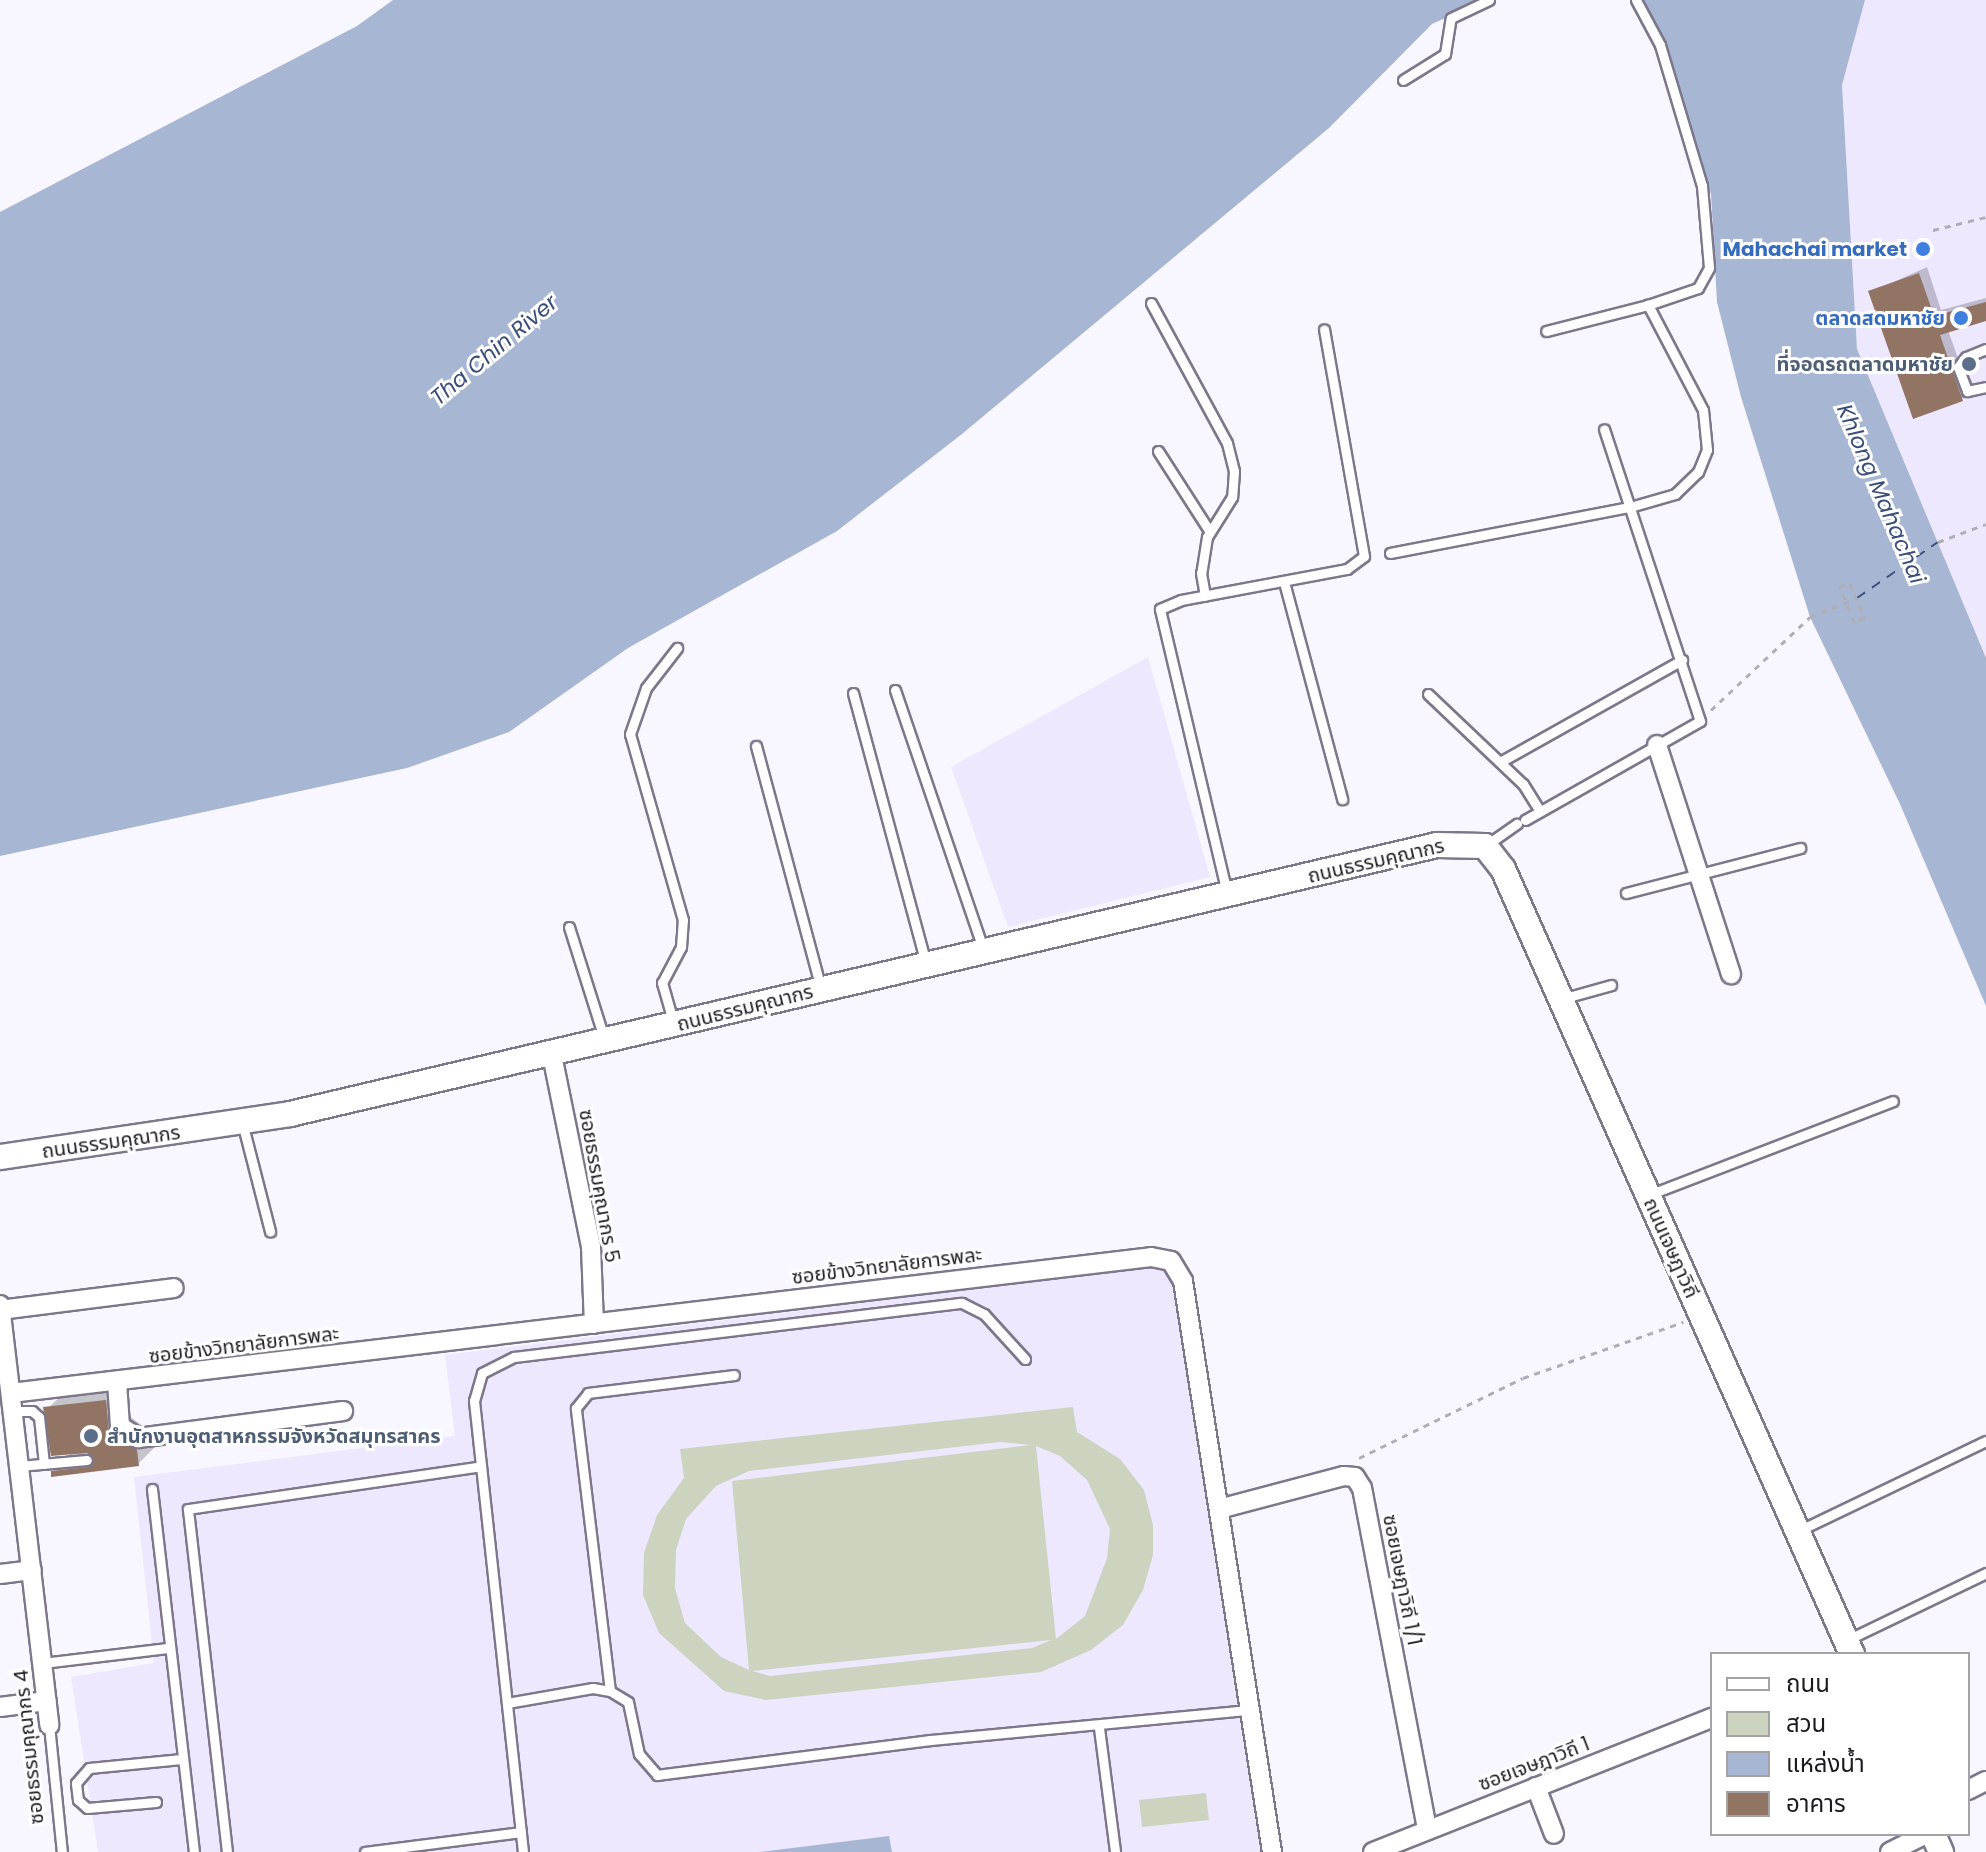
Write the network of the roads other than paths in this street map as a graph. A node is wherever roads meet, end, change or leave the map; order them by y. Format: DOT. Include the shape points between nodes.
graph roads {
  1 [pos="1489,0"];
  2 [pos="1636,0"];
  3 [pos="1403,80"];
  4 [pos="1151,303"];
  5 [pos="1648,305"];
  6 [pos="1324,330"];
  7 [pos="1546,331"];
  8 [pos="1986,349"];
  9 [pos="1986,387"];
  10 [pos="1604,429"];
  11 [pos="1158,451"];
  12 [pos="1630,507"];
  13 [pos="1210,532"];
  14 [pos="1390,553"];
  15 [pos="1284,582"];
  16 [pos="1205,596"];
  17 [pos="677,648"];
  18 [pos="1682,660"];
  19 [pos="895,690"];
  20 [pos="853,693"];
  21 [pos="1428,694"];
  22 [pos="1657,745"];
  23 [pos="756,746"];
  24 [pos="1500,762"];
  25 [pos="1342,799"];
  26 [pos="1540,811"];
  27 [pos="1485,846"];
  28 [pos="1800,848"];
  29 [pos="1700,874"];
  30 [pos="1626,893"];
  31 [pos="1228,896"];
  32 [pos="569,927"];
  33 [pos="984,952"];
  34 [pos="927,965"];
  35 [pos="1731,974"];
  36 [pos="1611,985"];
  37 [pos="821,989"];
  38 [pos="1561,999"];
  39 [pos="674,1025"];
  40 [pos="605,1042"];
  41 [pos="552,1055"];
  42 [pos="1893,1101"];
  43 [pos="242,1122"];
  44 [pos="0,1157"];
  45 [pos="1648,1195"];
  46 [pos="270,1231"];
  47 [pos="174,1288"];
  48 [pos="0,1308"];
  49 [pos="594,1324"];
  50 [pos="1025,1359"];
  51 [pos="734,1375"];
  52 [pos="117,1382"];
  53 [pos="12,1402"];
  54 [pos="343,1411"];
  55 [pos="8,1436"];
  56 [pos="1986,1441"];
  57 [pos="87,1460"];
  58 [pos="44,1464"];
  59 [pos="19,1466"];
  60 [pos="481,1466"];
  61 [pos="152,1489"];
  62 [pos="1219,1509"];
  63 [pos="1797,1532"];
  64 [pos="32,1570"];
  65 [pos="1986,1573"];
  66 [pos="0,1574"];
  67 [pos="1849,1647"];
  68 [pos="167,1648"];
  69 [pos="43,1663"];
  70 [pos="610,1691"];
  71 [pos="47,1701"];
  72 [pos="507,1703"];
  73 [pos="0,1707"];
  74 [pos="1250,1710"];
  75 [pos="1710,1719"];
  76 [pos="49,1725"];
  77 [pos="1099,1728"];
  78 [pos="182,1759"];
  79 [pos="1536,1787"];
  80 [pos="156,1802"];
  81 [pos="1427,1830"];
  82 [pos="521,1832"];
  83 [pos="1554,1834"];
  84 [pos="1922,1836"];
  85 [pos="62,1852"];
  86 [pos="194,1852"];
  87 [pos="227,1852"];
  88 [pos="365,1852"];
  89 [pos="523,1852"];
  90 [pos="1115,1852"];
  91 [pos="1272,1852"];
  92 [pos="1373,1852"];
  93 [pos="1890,1852"];
  1 -- 3 [label="lane" via="1451,18 1445,54"];
  2 -- 5 [label="lane" via="1660,45 1702,186 1709,268 1698,288"];
  4 -- 13 [label="lane" via="1227,443 1232,497"];
  5 -- 7 [label="lane"];
  5 -- 12 [label="lane" via="1703,410 1707,450 1698,472 1675,494"];
  6 -- 15 [label="lane" via="1366,549 1347,569"];
  8 -- 9 [label="lane" via="1966,357 1958,367 1967,391"];
  10 -- 12 [label="lane"];
  11 -- 13 [label="lane"];
  12 -- 14 [label="lane"];
  12 -- 18 [label="lane"];
  13 -- 16 [label="lane" via="1201,573"];
  15 -- 16 [label="lane"];
  15 -- 25 [label="lane"];
  16 -- 31 [label="lane" via="1166,604 1159,623"];
  17 -- 39 [label="lane" via="646,688 630,734 683,920 681,947 662,983"];
  18 -- 22 [label="lane" via="1700,721"];
  18 -- 24 [label="lane"];
  19 -- 33 [label="lane"];
  20 -- 34 [label="lane"];
  21 -- 24 [label="lane"];
  22 -- 26 [label="lane"];
  22 -- 29 [label="street"];
  23 -- 37 [label="lane"];
  24 -- 26 [label="lane"];
  26 -- 27 [label="lane"];
  27 -- 31 [label="street, ถนนธรรมคุณากร" via="1450,843"];
  27 -- 38 [label="street, ถนนเจษฎาวิถี" via="1503,869"];
  28 -- 29 [label="lane"];
  29 -- 30 [label="lane"];
  29 -- 35 [label="street"];
  31 -- 33 [label="street, ถนนธรรมคุณากร"];
  32 -- 40 [label="lane"];
  33 -- 34 [label="street, ถนนธรรมคุณากร"];
  34 -- 37 [label="street, ถนนธรรมคุณากร"];
  36 -- 38 [label="lane"];
  37 -- 39 [label="street, ถนนธรรมคุณากร"];
  38 -- 45 [label="street, ถนนเจษฎาวิถี"];
  39 -- 40 [label="street, ถนนธรรมคุณากร"];
  40 -- 41 [label="street, ถนนธรรมคุณากร"];
  41 -- 43 [label="street, ถนนธรรมคุณากร"];
  41 -- 49 [label="street, ซอยธรรมคุณากร 5" via="591,1247"];
  42 -- 45 [label="lane"];
  43 -- 44 [label="street, ถนนธรรมคุณากร"];
  43 -- 46 [label="lane"];
  45 -- 63 [label="street, ถนนเจษฎาวิถี"];
  47 -- 48 [label="street"];
  48 -- 53 [label="street, ซอยธรรมคุณากร 4"];
  49 -- 52 [label="street, ซอยข้างวิทยาลัยการพละ"];
  49 -- 62 [label="street, ซอยข้างวิทยาลัยการพละ" via="1162,1258 1178,1268 1183,1281"];
  50 -- 60 [label="lane" via="984,1314 962,1303 514,1357 482,1373 475,1385"];
  51 -- 70 [label="lane" via="588,1393 576,1408"];
  52 -- 53 [label="street, ซอยข้างวิทยาลัยการพละ"];
  52 -- 54 [label="street" via="120,1426 138,1438"];
  53 -- 55 [label="street, ซอยธรรมคุณากร 4"];
  53 -- 58 [label="lane" via="39,1417"];
  55 -- 59 [label="street, ซอยธรรมคุณากร 4"];
  56 -- 63 [label="lane"];
  57 -- 58 [label="lane"];
  58 -- 59 [label="lane"];
  59 -- 64 [label="street, ซอยธรรมคุณากร 4"];
  60 -- 72 [label="lane"];
  60 -- 87 [label="lane" via="188,1509"];
  61 -- 68 [label="lane"];
  62 -- 74 [label="street, ซอยข้างวิทยาลัยการพละ"];
  62 -- 81 [label="street, ซอยเจษฎาวิถี 1/1" via="1355,1477 1362,1488"];
  63 -- 67 [label="street, ถนนเจษฎาวิถี"];
  64 -- 66 [label="street"];
  64 -- 69 [label="street, ซอยธรรมคุณากร 4"];
  65 -- 67 [label="lane"];
  68 -- 69 [label="lane"];
  68 -- 78 [label="lane"];
  69 -- 71 [label="street, ซอยธรรมคุณากร 4"];
  70 -- 72 [label="lane" via="593,1688"];
  70 -- 77 [label="lane" via="628,1702 639,1754 657,1775 930,1740"];
  71 -- 73 [label="street"];
  71 -- 76 [label="street, ซอยธรรมคุณากร 4"];
  72 -- 82 [label="lane"];
  74 -- 77 [label="lane"];
  74 -- 91 [label="street, ซอยข้างวิทยาลัยการพละ"];
  75 -- 79 [label="street, ซอยเจษฎาวิถี 1"];
  76 -- 85 [label="lane, ซอยธรรมคุณากร 4"];
  77 -- 90 [label="lane"];
  78 -- 80 [label="lane" via="89,1768 76,1783 78,1800 87,1808"];
  78 -- 86 [label="lane"];
  79 -- 81 [label="street, ซอยเจษฎาวิถี 1"];
  79 -- 83 [label="street"];
  81 -- 92 [label="street, ซอยเจษฎาวิถี 1"];
  82 -- 88 [label="lane"];
  82 -- 89 [label="lane"];
  84 -- 93 [label="street"];
}
